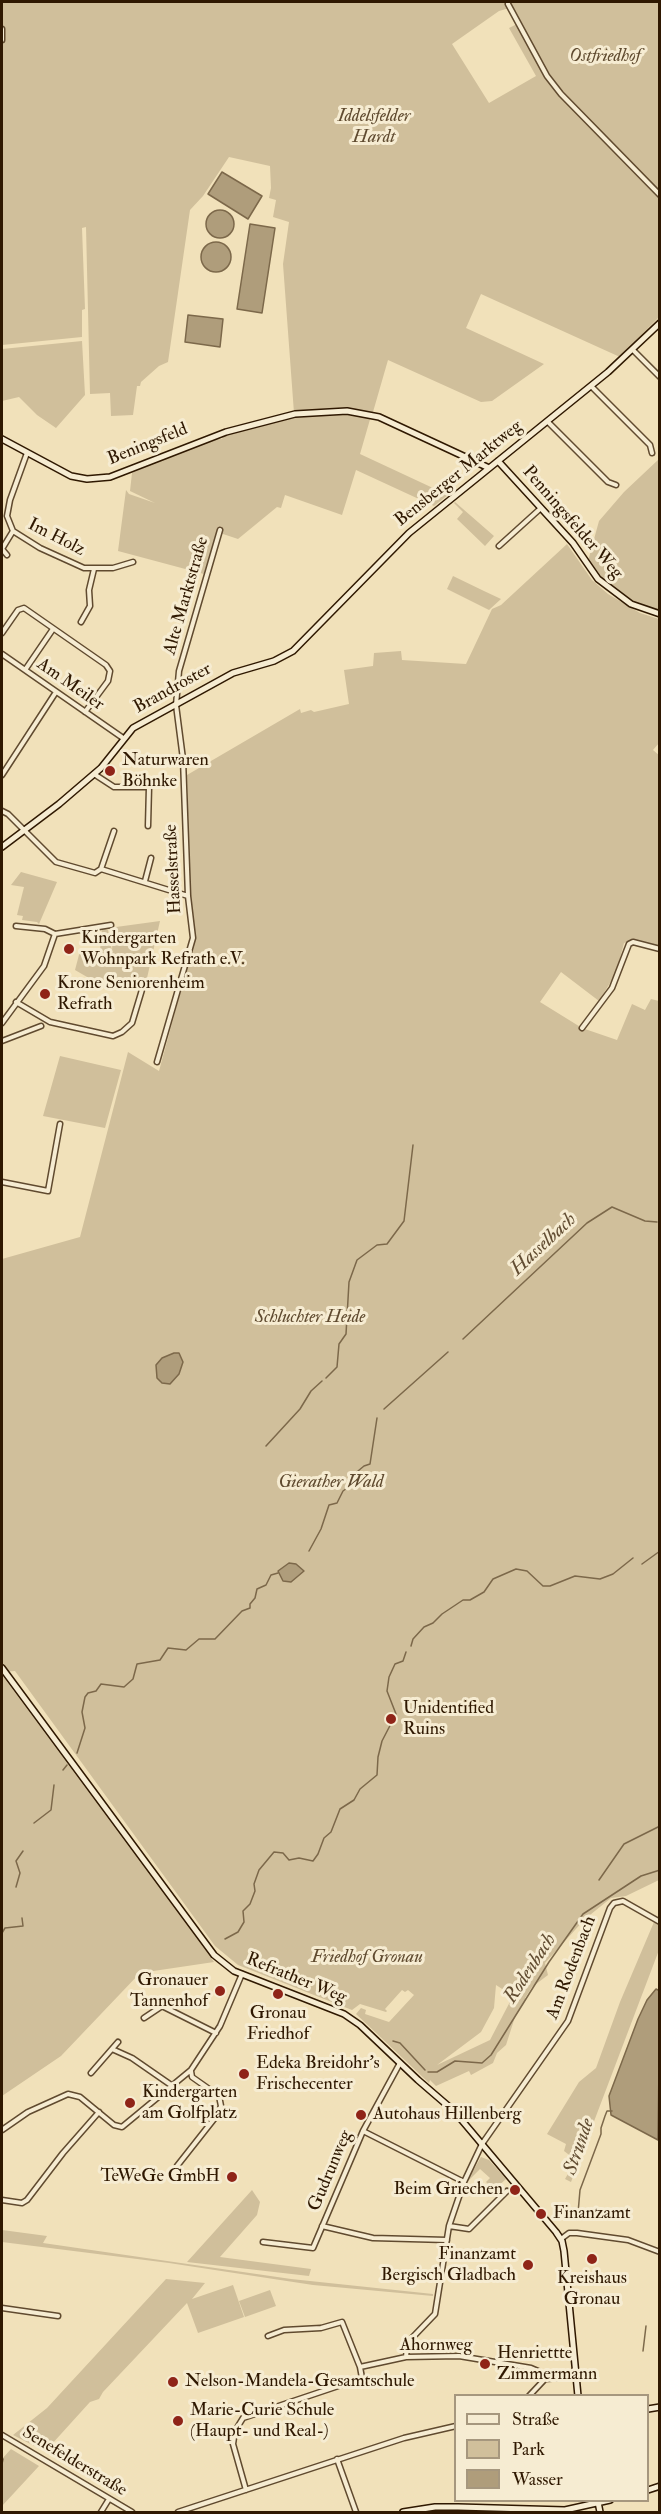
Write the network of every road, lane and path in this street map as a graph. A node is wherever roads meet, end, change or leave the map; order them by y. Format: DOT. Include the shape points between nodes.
graph roads {
  1 [pos="508,4"];
  2 [pos="2,29"];
  3 [pos="2,40"];
  4 [pos="660,195"];
  5 [pos="660,323"];
  6 [pos="633,350"];
  7 [pos="660,377"];
  8 [pos="591,386"];
  9 [pos="548,422"];
  10 [pos="2,439"];
  11 [pos="27,453"];
  12 [pos="652,453"];
  13 [pos="498,461"];
  14 [pos="489,468"];
  15 [pos="616,485"];
  16 [pos="541,508"];
  17 [pos="220,530"];
  18 [pos="13,531"];
  19 [pos="499,546"];
  20 [pos="2,549"];
  21 [pos="7,555"];
  22 [pos="133,562"];
  23 [pos="94,569"];
  24 [pos="660,614"];
  25 [pos="81,622"];
  26 [pos="53,629"];
  27 [pos="2,633"];
  28 [pos="2,654"];
  29 [pos="285,657"];
  30 [pos="25,670"];
  31 [pos="56,692"];
  32 [pos="176,705"];
  33 [pos="86,712"];
  34 [pos="123,738"];
  35 [pos="94,774"];
  36 [pos="2,775"];
  37 [pos="2,811"];
  38 [pos="148,826"];
  39 [pos="23,830"];
  40 [pos="114,831"];
  41 [pos="2,847"];
  42 [pos="151,858"];
  43 [pos="101,869"];
  44 [pos="145,881"];
  45 [pos="188,896"];
  46 [pos="16,926"];
  47 [pos="111,926"];
  48 [pos="55,934"];
  49 [pos="660,949"];
  50 [pos="144,983"];
  51 [pos="16,1002"];
  52 [pos="2,1023"];
  53 [pos="41,1026"];
  54 [pos="582,1028"];
  55 [pos="2,1041"];
  56 [pos="158,1062"];
  57 [pos="60,1124"];
  58 [pos="2,1182"];
  59 [pos="2,1668"];
  60 [pos="660,1922"];
  61 [pos="242,1974"];
  62 [pos="144,2018"];
  63 [pos="216,2033"];
  64 [pos="118,2042"];
  65 [pos="112,2049"];
  66 [pos="400,2063"];
  67 [pos="191,2070"];
  68 [pos="91,2073"];
  69 [pos="171,2085"];
  70 [pos="99,2112"];
  71 [pos="2,2130"];
  72 [pos="363,2131"];
  73 [pos="482,2144"];
  74 [pos="177,2166"];
  75 [pos="464,2182"];
  76 [pos="507,2191"];
  77 [pos="2,2200"];
  78 [pos="322,2226"];
  79 [pos="449,2226"];
  80 [pos="561,2239"];
  81 [pos="447,2241"];
  82 [pos="263,2242"];
  83 [pos="660,2252"];
  84 [pos="2,2308"];
  85 [pos="58,2316"];
  86 [pos="268,2336"];
  87 [pos="406,2357"];
  88 [pos="360,2367"];
  89 [pos="575,2377"];
  90 [pos="545,2379"];
  91 [pos="531,2394"];
  92 [pos="578,2394"];
  93 [pos="454,2426"];
  94 [pos="2,2435"];
  95 [pos="337,2459"];
  96 [pos="246,2490"];
  97 [pos="109,2499"];
  98 [pos="584,2502"];
  99 [pos="598,2502"];
  100 [pos="578,2508"];
  101 [pos="475,2509"];
  102 [pos="523,2511"];
  103 [pos="101,2512"];
  104 [pos="132,2512"];
  105 [pos="178,2512"];
  106 [pos="356,2512"];
  107 [pos="404,2512"];
  108 [pos="600,2512"];
  1 -- 4 [label="street" via="561,94"];
  2 -- 3 [label="street"];
  5 -- 6 [label="street, Bensberger Marktweg"];
  6 -- 7 [label="street"];
  6 -- 8 [label="street, Bensberger Marktweg"];
  8 -- 9 [label="street, Bensberger Marktweg"];
  8 -- 12 [label="street" via="650,445"];
  9 -- 13 [label="street, Bensberger Marktweg"];
  9 -- 15 [label="street" via="608,482"];
  10 -- 11 [label="street, Beningsfeld"];
  11 -- 14 [label="street, Beningsfeld" via="71,476 110,477 207,437 295,414 347,411 379,417"];
  11 -- 18 [label="street, Im Holz" via="7,516"];
  13 -- 14 [label="street, Bensberger Marktweg"];
  13 -- 16 [label="street, Penningsfelder Weg"];
  14 -- 29 [label="street, Bensberger Marktweg" via="390,550"];
  16 -- 19 [label="street"];
  16 -- 24 [label="street, Penningsfelder Weg" via="612,592"];
  17 -- 32 [label="street, Alte Marktstraße" via="179,670"];
  18 -- 20 [label="street"];
  18 -- 23 [label="street, Im Holz" via="59,558"];
  20 -- 21 [label="street"];
  22 -- 23 [label="street, Im Holz"];
  23 -- 25 [label="street" via="90,606"];
  26 -- 27 [label="street" via="21,608"];
  26 -- 30 [label="street"];
  26 -- 33 [label="street" via="110,671 108,681"];
  28 -- 30 [label="street, Am Meiler"];
  29 -- 32 [label="street, Brandroster" via="233,673"];
  30 -- 31 [label="street, Am Meiler"];
  31 -- 33 [label="street, Am Meiler"];
  31 -- 36 [label="street"];
  32 -- 34 [label="street, Brandroster" via="133,728"];
  32 -- 45 [label="street, Hasselstraße" via="183,759"];
  33 -- 34 [label="street, Am Meiler"];
  34 -- 35 [label="street, Brandroster"];
  35 -- 38 [label="street" via="114,787 149,787"];
  35 -- 39 [label="street, Brandroster"];
  37 -- 39 [label="street"];
  39 -- 41 [label="street, Brandroster"];
  39 -- 43 [label="street" via="56,862 95,873"];
  40 -- 43 [label="street"];
  42 -- 44 [label="street"];
  43 -- 44 [label="street"];
  44 -- 45 [label="street"];
  45 -- 56 [label="street, Hasselstraße" via="193,938"];
  46 -- 48 [label="street"];
  47 -- 48 [label="street"];
  48 -- 51 [label="street" via="44,966"];
  49 -- 54 [label="street" via="629,944 612,988"];
  50 -- 51 [label="street" via="132,1023 113,1036 50,1022"];
  51 -- 52 [label="street"];
  53 -- 55 [label="street"];
  57 -- 58 [label="street" via="48,1191"];
  59 -- 61 [label="street, Refrather Weg" via="193,1929 218,1959"];
  60 -- 73 [label="street, Am Rodenbach" via="623,1901 612,1905 565,2026"];
  61 -- 63 [label="street"];
  61 -- 66 [label="street, Refrather Weg" via="350,2017"];
  62 -- 63 [label="street" via="162,2006"];
  63 -- 67 [label="street"];
  64 -- 65 [label="street"];
  65 -- 68 [label="street"];
  65 -- 69 [label="street"];
  66 -- 72 [label="street, Gudrunweg"];
  66 -- 73 [label="street, Refrather Weg" via="454,2111"];
  67 -- 69 [label="street"];
  67 -- 74 [label="street" via="191,2075 219,2096 221,2106"];
  69 -- 70 [label="street" via="122,2127"];
  70 -- 71 [label="street" via="82,2098 67,2094 28,2112"];
  70 -- 77 [label="street" via="27,2200"];
  72 -- 75 [label="street"];
  72 -- 78 [label="street, Gudrunweg"];
  73 -- 75 [label="street, Am Rodenbach"];
  73 -- 80 [label="street, Refrather Weg"];
  75 -- 79 [label="street, Am Rodenbach"];
  76 -- 79 [label="street" via="469,2229"];
  78 -- 81 [label="street" via="373,2238"];
  78 -- 82 [label="street, Gudrunweg" via="313,2248"];
  79 -- 81 [label="street, Am Rodenbach"];
  80 -- 83 [label="street" via="569,2234 592,2235 628,2240"];
  80 -- 89 [label="street"];
  81 -- 87 [label="street, Am Rodenbach" via="435,2314 411,2339"];
  84 -- 85 [label="street"];
  86 -- 88 [label="street" via="342,2322"];
  87 -- 88 [label="street, Ahornweg"];
  87 -- 90 [label="street, Ahornweg" via="459,2356 531,2368"];
  88 -- 96 [label="street" via="362,2378 243,2418 235,2430 233,2444"];
  89 -- 90 [label="street"];
  89 -- 92 [label="street"];
  90 -- 91 [label="street"];
  93 -- 95 [label="street"];
  94 -- 97 [label="street, Senefelderstraße"];
  95 -- 96 [label="street"];
  95 -- 106 [label="street"];
  96 -- 105 [label="street"];
  97 -- 103 [label="street"];
  97 -- 104 [label="street, Senefelderstraße"];
  98 -- 100 [label="street"];
  99 -- 100 [label="street"];
  99 -- 108 [label="street"];
  100 -- 102 [label="street"];
  101 -- 102 [label="street"];
  101 -- 107 [label="street" via="435,2507"];
}
